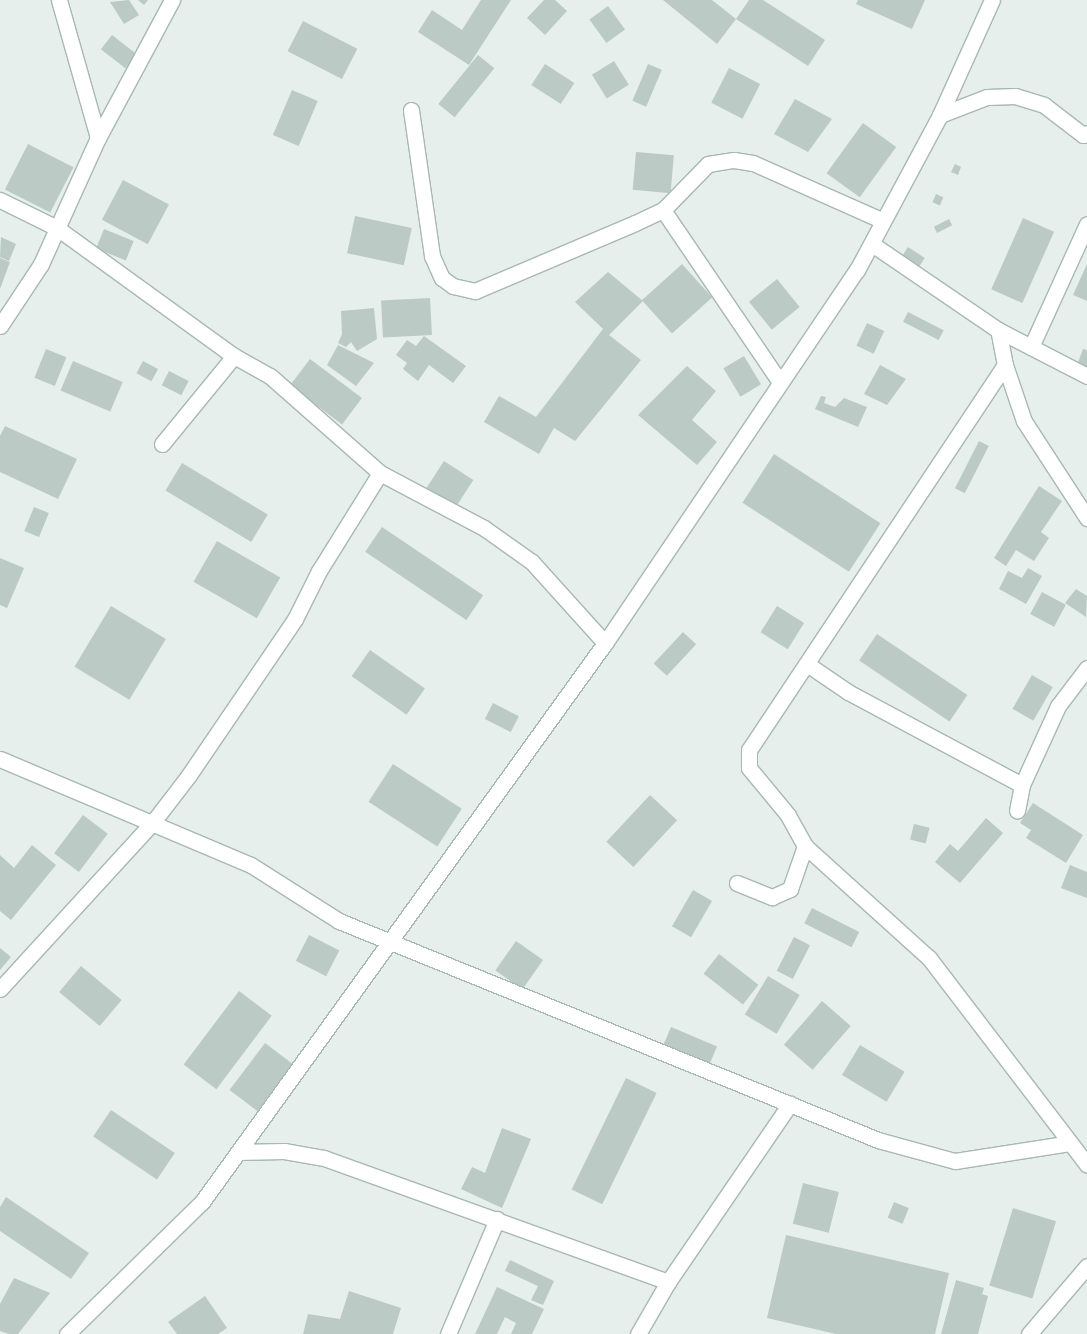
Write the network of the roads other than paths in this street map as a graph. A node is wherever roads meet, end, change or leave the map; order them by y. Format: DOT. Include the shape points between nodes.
graph roads {
  1 [pos="59,0"];
  2 [pos="172,0"];
  3 [pos="992,0"];
  4 [pos="411,110"];
  5 [pos="940,115"];
  6 [pos="1086,135"];
  7 [pos="98,138"];
  8 [pos="0,200"];
  9 [pos="663,210"];
  10 [pos="881,220"];
  11 [pos="1087,224"];
  12 [pos="57,228"];
  13 [pos="872,244"];
  14 [pos="0,326"];
  15 [pos="998,330"];
  16 [pos="1031,347"];
  17 [pos="234,356"];
  18 [pos="1005,365"];
  19 [pos="1087,376"];
  20 [pos="780,382"];
  21 [pos="162,444"];
  22 [pos="380,472"];
  23 [pos="1087,518"];
  24 [pos="605,642"];
  25 [pos="807,664"];
  26 [pos="1087,668"];
  27 [pos="0,759"];
  28 [pos="1022,785"];
  29 [pos="1017,811"];
  30 [pos="153,822"];
  31 [pos="806,846"];
  32 [pos="737,883"];
  33 [pos="389,941"];
  34 [pos="0,989"];
  35 [pos="790,1104"];
  36 [pos="1070,1142"];
  37 [pos="238,1152"];
  38 [pos="1087,1165"];
  39 [pos="498,1219"];
  40 [pos="1087,1266"];
  41 [pos="668,1282"];
  42 [pos="66,1334"];
  43 [pos="448,1334"];
  44 [pos="638,1334"];
  45 [pos="1029,1334"];
  1 -- 7 [label="street"];
  2 -- 7 [label="street"];
  3 -- 5 [label="street"];
  4 -- 9 [label="street" via="432,256 442,278 453,286 475,291"];
  5 -- 6 [label="street" via="987,96 1014,96 1044,105"];
  5 -- 10 [label="street"];
  7 -- 12 [label="street"];
  8 -- 12 [label="street"];
  9 -- 10 [label="street" via="708,164 734,160 753,163"];
  9 -- 20 [label="street"];
  10 -- 13 [label="street"];
  11 -- 16 [label="street"];
  12 -- 14 [label="street" via="41,264"];
  12 -- 17 [label="street"];
  13 -- 15 [label="street"];
  13 -- 20 [label="street"];
  15 -- 16 [label="street"];
  15 -- 18 [label="street"];
  16 -- 19 [label="street"];
  17 -- 21 [label="street"];
  17 -- 22 [label="street" via="302,402"];
  18 -- 23 [label="street" via="1024,421"];
  18 -- 25 [label="street"];
  20 -- 24 [label="street"];
  22 -- 24 [label="street" via="484,528 532,562"];
  22 -- 30 [label="street" via="319,571 295,620 221,732"];
  24 -- 33 [label="street"];
  25 -- 28 [label="street" via="848,692"];
  25 -- 31 [label="street" via="753,743 749,768 788,815"];
  26 -- 28 [label="street" via="1058,706"];
  27 -- 30 [label="street"];
  28 -- 29 [label="street"];
  30 -- 33 [label="street" via="251,865 340,921"];
  30 -- 34 [label="street"];
  31 -- 32 [label="street" via="790,888 772,896"];
  31 -- 36 [label="street" via="929,958"];
  33 -- 35 [label="street"];
  33 -- 37 [label="street"];
  35 -- 36 [label="street" via="927,1157 955,1161"];
  35 -- 41 [label="street"];
  36 -- 38 [label="street"];
  37 -- 39 [label="street" via="284,1151 324,1158"];
  37 -- 42 [label="street" via="202,1202"];
  39 -- 41 [label="street"];
  39 -- 43 [label="street"];
  40 -- 45 [label="street"];
  41 -- 44 [label="street"];
}
